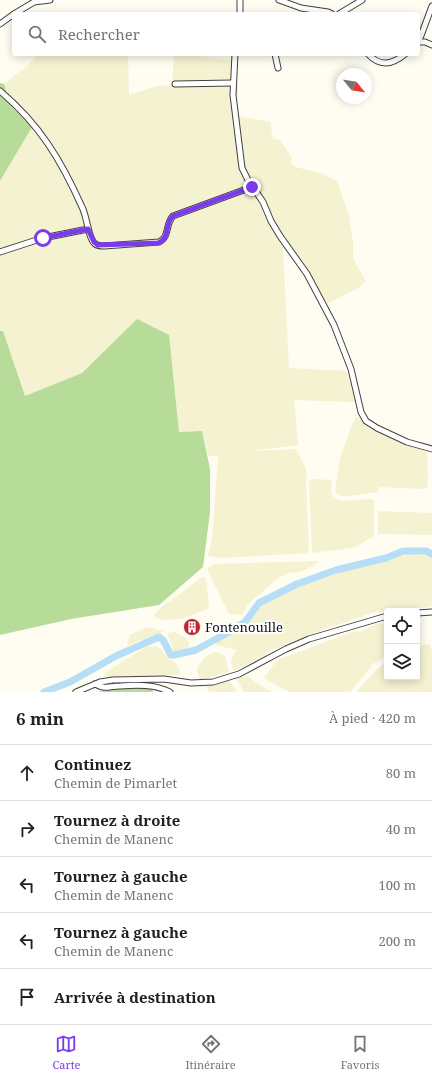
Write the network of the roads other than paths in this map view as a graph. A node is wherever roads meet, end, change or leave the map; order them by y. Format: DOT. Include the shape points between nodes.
graph roads {
  1 [pos="50,0"];
  2 [pos="240,0"];
  3 [pos="279,0"];
  4 [pos="362,0"];
  5 [pos="432,6"];
  6 [pos="17,12"];
  7 [pos="240,12"];
  8 [pos="324,12"];
  9 [pos="339,12"];
  10 [pos="12,15"];
  11 [pos="0,24"];
  12 [pos="420,39"];
  13 [pos="420,42"];
  14 [pos="432,45"];
  15 [pos="235,56"];
  16 [pos="275,56"];
  17 [pos="370,56"];
  18 [pos="402,56"];
  19 [pos="278,68"];
  20 [pos="175,84"];
  21 [pos="234,84"];
  22 [pos="0,91"];
  23 [pos="252,187"];
  24 [pos="88,229"];
  25 [pos="0,252"];
  26 [pos="432,449"];
  27 [pos="432,612"];
  28 [pos="420,613"];
  29 [pos="384,617"];
  30 [pos="95,684"];
  31 [pos="76,692"];
  32 [pos="170,692"];
  1 -- 6 [label="street" via="34,2"];
  2 -- 7 [label="street"];
  3 -- 8 [label="street" via="301,8"];
  4 -- 9 [label="street"];
  5 -- 12 [label="street"];
  10 -- 11 [label="street"];
  13 -- 14 [label="street"];
  15 -- 21 [label="street"];
  16 -- 19 [label="street"];
  17 -- 18 [label="street" via="377,62 385,63"];
  20 -- 21 [label="street"];
  21 -- 23 [label="street" via="241,164 245,177"];
  22 -- 24 [label="street" via="25,114 50,145 83,208"];
  23 -- 24 [label="street" via="173,216 166,237 159,242 98,245"];
  23 -- 26 [label="street" via="263,202 280,236 307,274 334,325 351,369 361,412 366,420 376,428 407,442"];
  24 -- 25 [label="street" via="43,238"];
  27 -- 28 [label="street"];
  29 -- 30 [label="street" via="309,639 239,674 213,682 140,679"];
  30 -- 31 [label="street"];
  30 -- 32 [label="street" via="106,688 149,686"];
}
